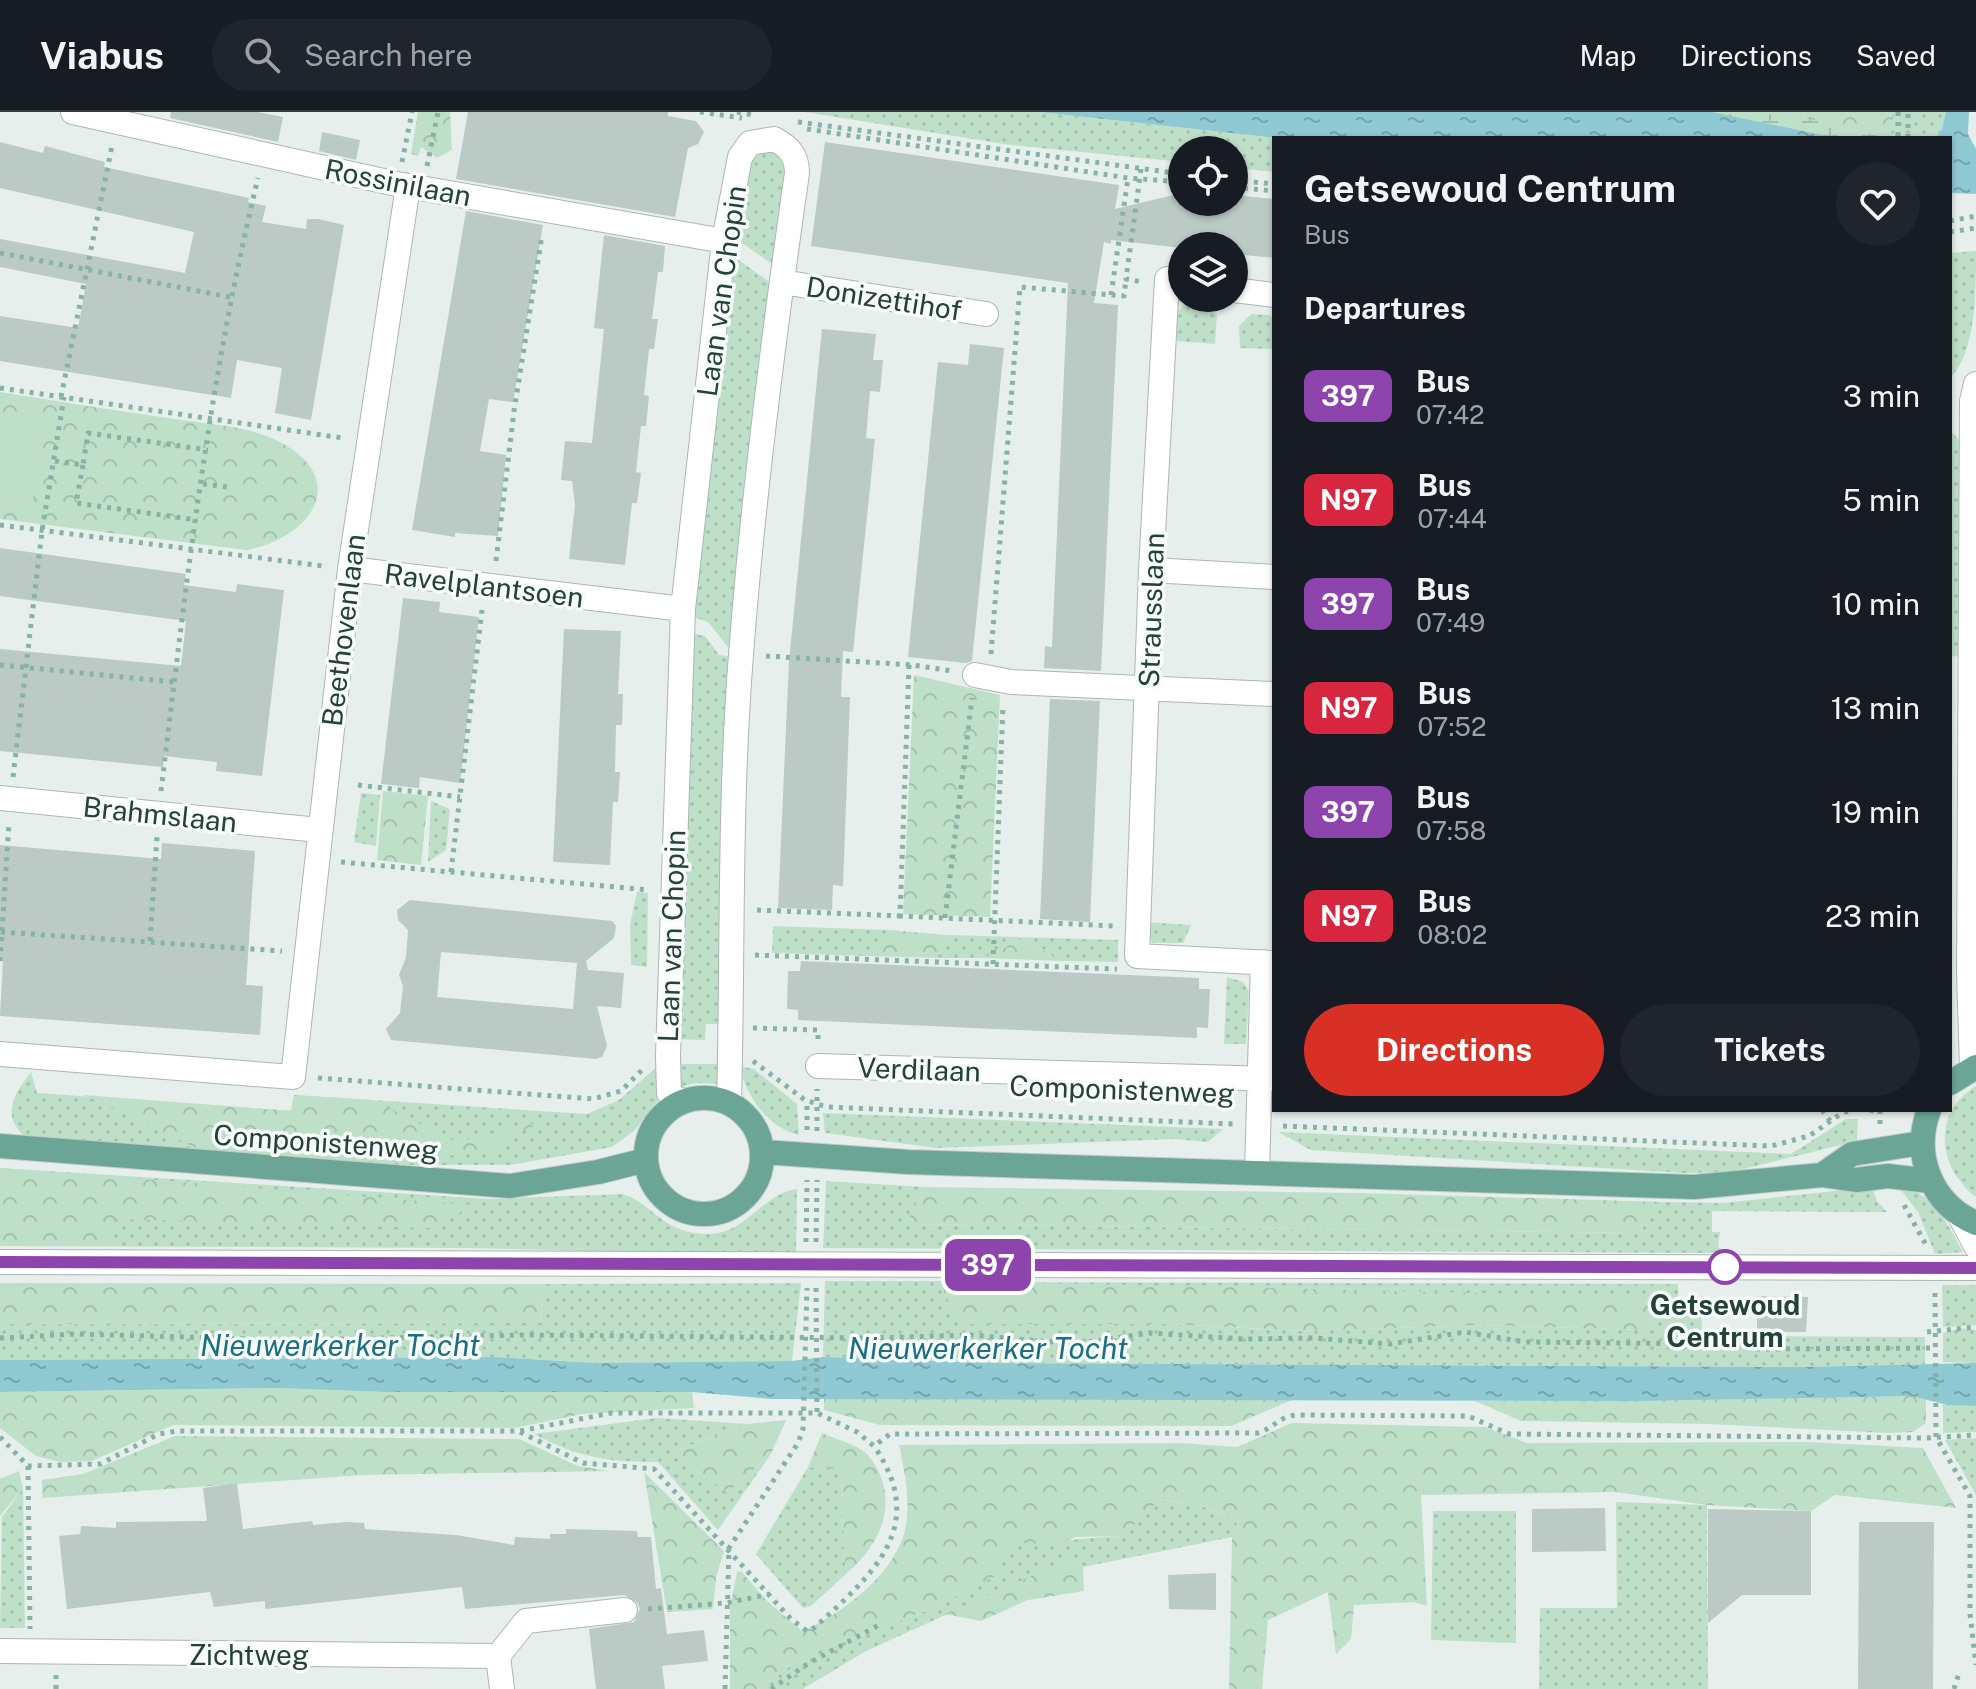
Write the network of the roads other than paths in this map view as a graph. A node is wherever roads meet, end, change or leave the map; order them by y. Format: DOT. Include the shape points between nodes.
graph roads {
  1 [pos="73,112"];
  2 [pos="409,186"];
  3 [pos="724,241"];
  4 [pos="782,282"];
  5 [pos="1248,292"];
  6 [pos="1272,295"];
  7 [pos="1172,312"];
  8 [pos="986,314"];
  9 [pos="1969,398"];
  10 [pos="350,569"];
  11 [pos="1151,570"];
  12 [pos="1272,577"];
  13 [pos="683,609"];
  14 [pos="975,675"];
  15 [pos="1148,688"];
  16 [pos="1272,694"];
  17 [pos="5,798"];
  18 [pos="319,830"];
  19 [pos="1268,962"];
  20 [pos="1965,973"];
  21 [pos="0,1054"];
  22 [pos="818,1066"];
  23 [pos="1974,1068"];
  24 [pos="1267,1079"];
  25 [pos="1952,1082"];
  26 [pos="682,1102"];
  27 [pos="729,1103"];
  28 [pos="1929,1112"];
  29 [pos="1921,1143"];
  30 [pos="0,1146"];
  31 [pos="763,1152"];
  32 [pos="646,1160"];
  33 [pos="1257,1172"];
  34 [pos="1822,1175"];
  35 [pos="1930,1181"];
  36 [pos="1968,1219"];
  37 [pos="1976,1246"];
  38 [pos="0,1262"];
  39 [pos="1976,1268"];
  40 [pos="625,1610"];
  41 [pos="0,1651"];
  42 [pos="498,1656"];
  43 [pos="502,1689"];
  1 -- 2 [label="street, Rossinilaan"];
  2 -- 3 [label="street, Rossinilaan"];
  2 -- 10 [label="street, Beethovenlaan"];
  3 -- 4 [label="street, Laan van Chopin" via="740,157 750,143 774,139 797,160"];
  3 -- 13 [label="street, Laan van Chopin"];
  4 -- 8 [label="street, Donizettihof"];
  4 -- 27 [label="street, Laan van Chopin" via="741,655"];
  5 -- 6 [label="street"];
  7 -- 11 [label="street, Strausslaan"];
  9 -- 20 [label="street"];
  10 -- 13 [label="street, Ravelplantsoen"];
  10 -- 18 [label="street, Beethovenlaan"];
  11 -- 12 [label="street"];
  11 -- 15 [label="street, Strausslaan"];
  13 -- 26 [label="street, Laan van Chopin" via="668,1056 669,1093"];
  14 -- 15 [label="street"];
  15 -- 16 [label="street"];
  15 -- 19 [label="street, Strausslaan" via="1137,956"];
  17 -- 18 [label="street, Brahmslaan"];
  18 -- 21 [label="street, Beethovenlaan" via="293,1077"];
  19 -- 24 [label="street"];
  20 -- 23 [label="street"];
  22 -- 24 [label="street, Verdilaan"];
  23 -- 25 [label="main road"];
  24 -- 33 [label="street"];
  26 -- 27 [label="main road" via="713,1098"];
  26 -- 32 [label="main road" via="654,1125"];
  27 -- 31 [label="main road" via="752,1123"];
  28 -- 29 [label="main road"];
  29 -- 34 [label="main road" via="1852,1154"];
  29 -- 35 [label="main road"];
  30 -- 32 [label="main road, Componistenweg" via="510,1186"];
  31 -- 32 [label="main road" via="761,1170 742,1201 708,1215 673,1206 659,1193"];
  31 -- 33 [label="main road" via="908,1162"];
  33 -- 34 [label="main road" via="1694,1187"];
  34 -- 35 [label="main road"];
  35 -- 36 [label="main road"];
  36 -- 37 [label="street"];
  38 -- 39 [label="street"];
  40 -- 42 [label="street" via="526,1621"];
  41 -- 42 [label="street, Zichtweg"];
  42 -- 43 [label="street"];
}
